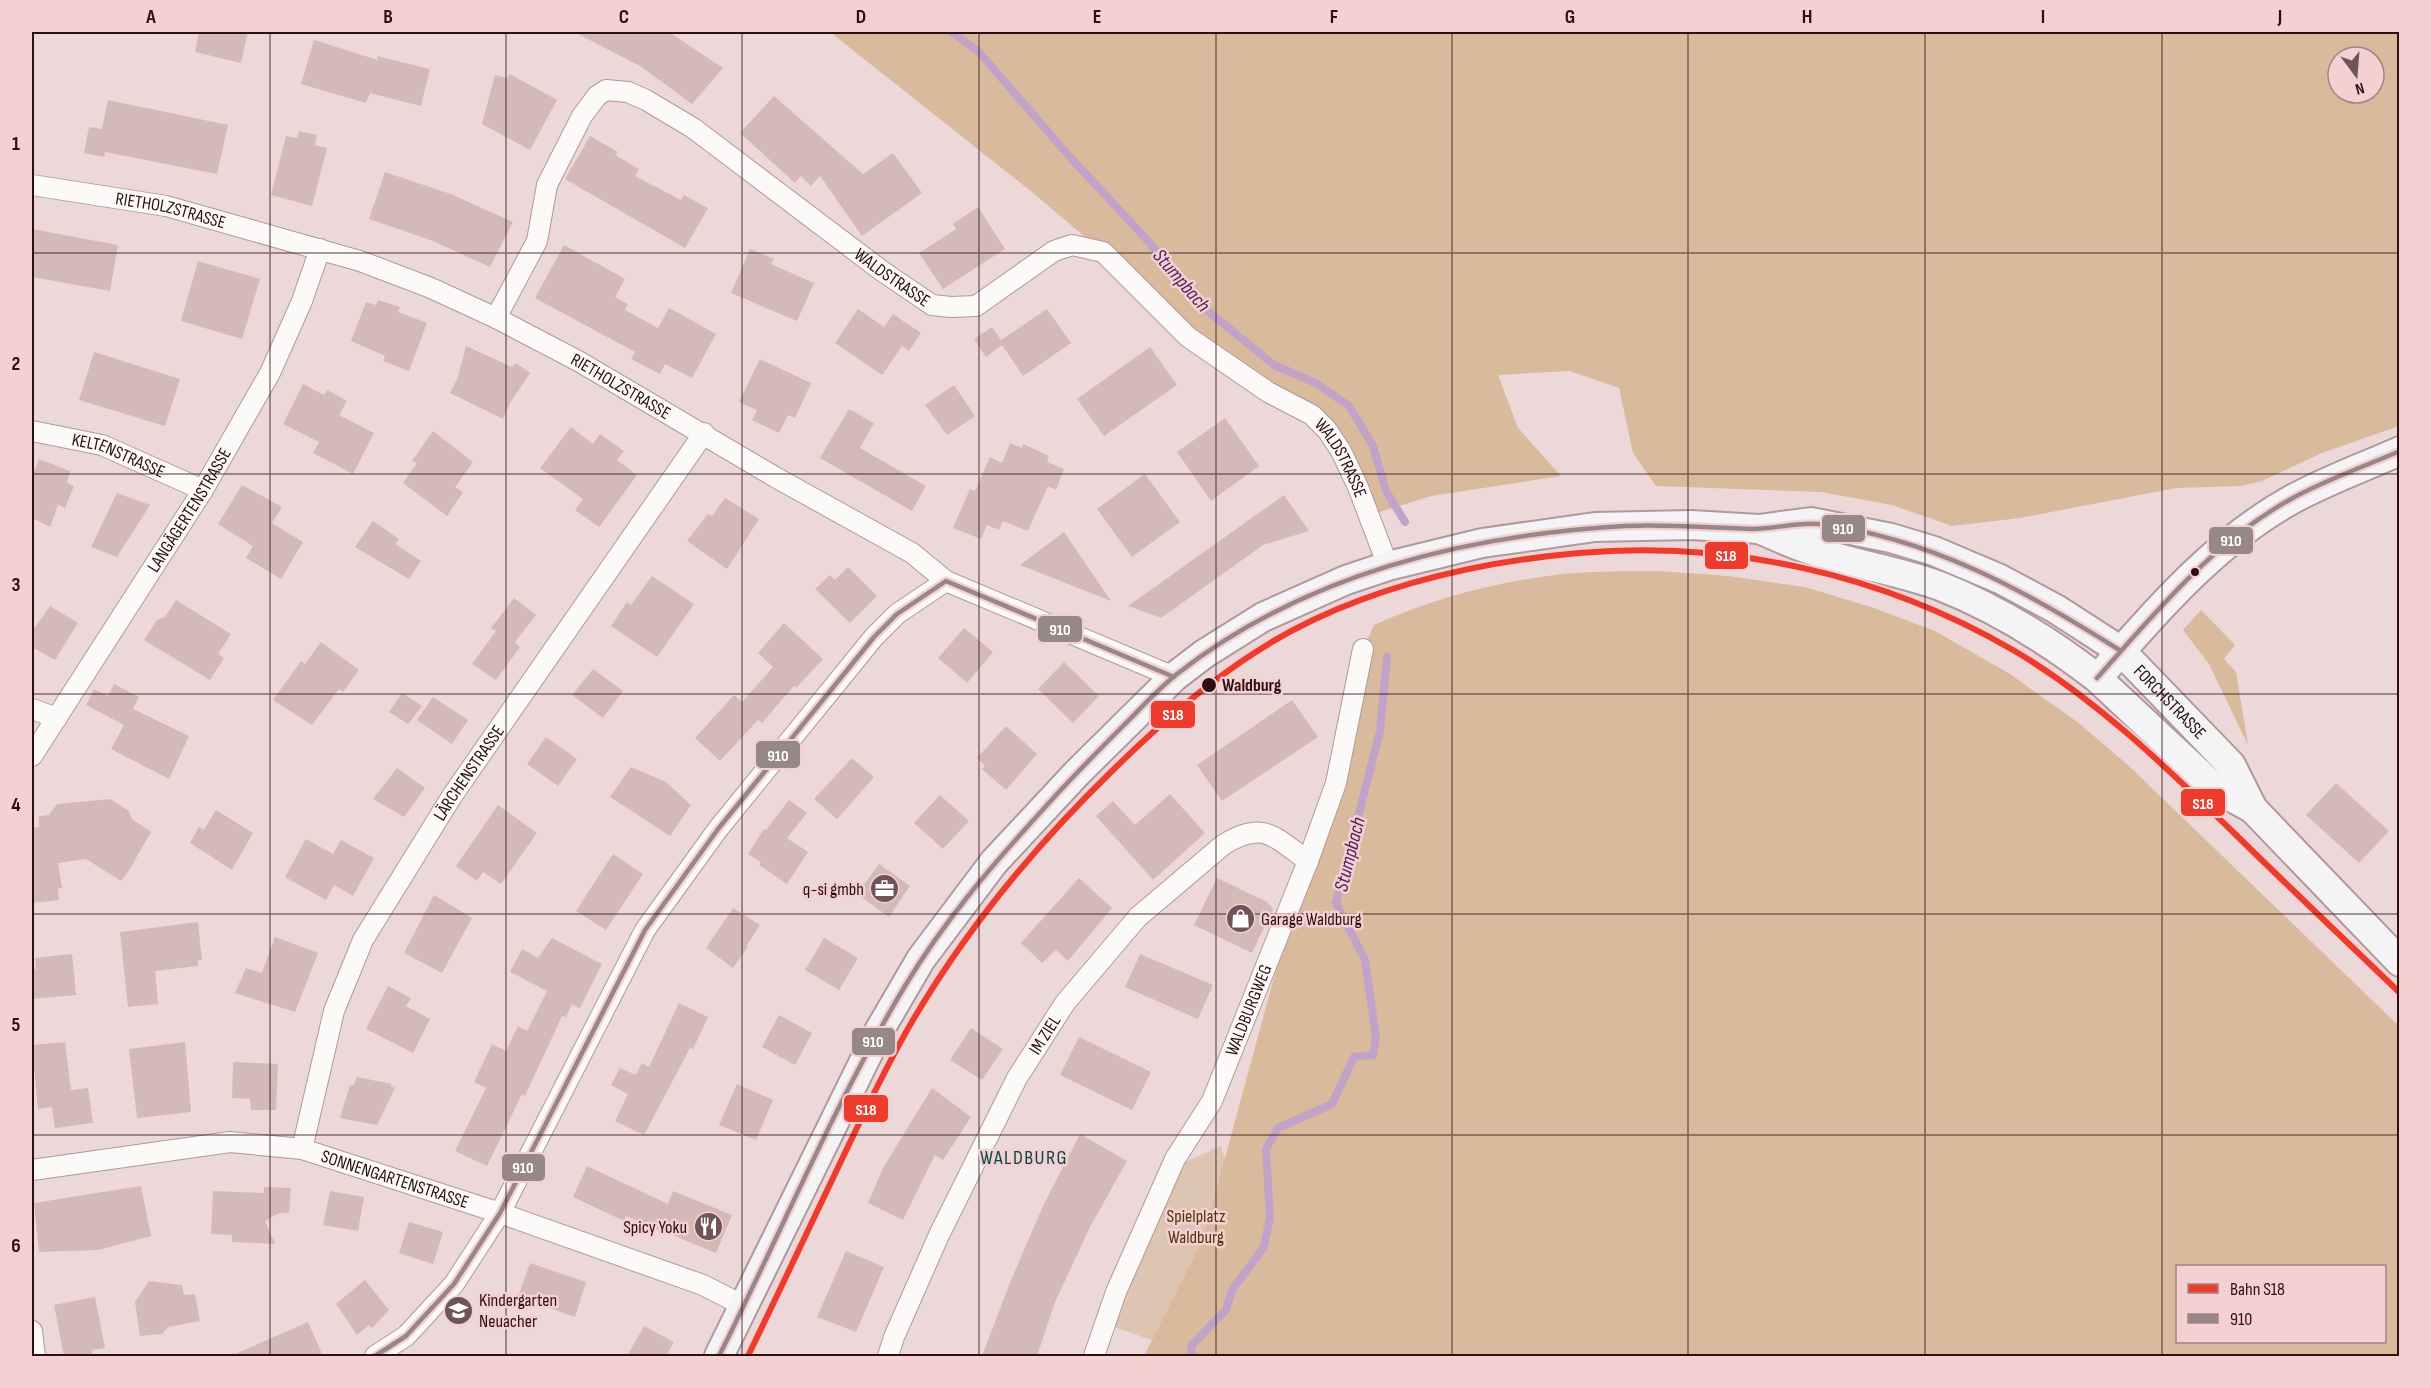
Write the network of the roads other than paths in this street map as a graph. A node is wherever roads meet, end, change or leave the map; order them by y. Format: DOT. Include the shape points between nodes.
graph roads {
  1 [pos="32,185"];
  2 [pos="320,249"];
  3 [pos="496,318"];
  4 [pos="32,430"];
  5 [pos="704,433"];
  6 [pos="2400,451"];
  7 [pos="203,490"];
  8 [pos="1760,530"];
  9 [pos="1388,566"];
  10 [pos="946,581"];
  11 [pos="1363,649"];
  12 [pos="2121,651"];
  13 [pos="1174,677"];
  14 [pos="2097,678"];
  15 [pos="32,709"];
  16 [pos="57,718"];
  17 [pos="32,756"];
  18 [pos="2253,809"];
  19 [pos="1308,861"];
  20 [pos="2400,962"];
  21 [pos="302,1149"];
  22 [pos="32,1170"];
  23 [pos="500,1213"];
  24 [pos="744,1306"];
  25 [pos="32,1331"];
  26 [pos="35,1356"];
  27 [pos="375,1356"];
  28 [pos="719,1356"];
  29 [pos="888,1356"];
  30 [pos="1094,1356"];
  1 -- 2 [label="street, RIETHOLZSTRASSE" via="166,206"];
  2 -- 3 [label="street, RIETHOLZSTRASSE" via="431,288"];
  2 -- 7 [label="street, LANGÄGERTENSTRASSE" via="270,373"];
  3 -- 5 [label="street, RIETHOLZSTRASSE"];
  3 -- 9 [label="street, WALDSTRASSE" via="537,241 547,185 582,116 606,90 628,92 693,128 932,305 976,306 1054,251 1072,245 1103,252 1188,337 1268,392 1312,414 1327,430 1358,487"];
  4 -- 7 [label="street, KELTENSTRASSE" via="102,445"];
  5 -- 10 [label="street, RIETHOLZSTRASSE" via="912,553"];
  5 -- 21 [label="street, LÄRCHENSTRASSE" via="452,796 363,940 334,1011"];
  6 -- 12 [label="main road" via="2291,500 2259,521 2195,573"];
  7 -- 16 [label="street, LANGÄGERTENSTRASSE"];
  8 -- 9 [label="main road, FORCHSTRASSE" via="1658,524 1573,529 1482,543"];
  8 -- 12 [label="main road, FORCHSTRASSE" via="1811,522 1934,551 2022,590"];
  8 -- 14 [label="main road, FORCHSTRASSE" via="1808,549 1952,591 2015,623"];
  9 -- 13 [label="main road, FORCHSTRASSE" via="1263,617"];
  10 -- 13 [label="street, RIETHOLZSTRASSE"];
  10 -- 23 [label="street" via="897,614 874,637 718,829 645,930"];
  11 -- 19 [label="street, WALDBURGWEG" via="1336,783"];
  12 -- 14 [label="main road"];
  12 -- 18 [label="main road, FORCHSTRASSE" via="2231,765"];
  13 -- 24 [label="main road, FORCHSTRASSE" via="994,862 921,959 879,1031"];
  14 -- 18 [label="main road, FORCHSTRASSE" via="2215,788"];
  15 -- 16 [label="street"];
  16 -- 17 [label="street, LANGÄGERTENSTRASSE"];
  18 -- 20 [label="main road, FORCHSTRASSE"];
  19 -- 29 [label="street, IM ZIEL" via="1276,836 1258,831 1239,835 1138,917 1123,934 1065,1003 1017,1078 939,1235"];
  19 -- 30 [label="street, WALDBURGWEG" via="1212,1101 1175,1159 1116,1292"];
  21 -- 22 [label="street, SONNENGARTENSTRASSE" via="230,1142"];
  21 -- 23 [label="street, SONNENGARTENSTRASSE"];
  23 -- 24 [label="street, SONNENGARTENSTRASSE" via="703,1285"];
  23 -- 27 [label="street" via="453,1284 406,1336"];
  24 -- 28 [label="main road, FORCHSTRASSE"];
  25 -- 26 [label="street"];
}
